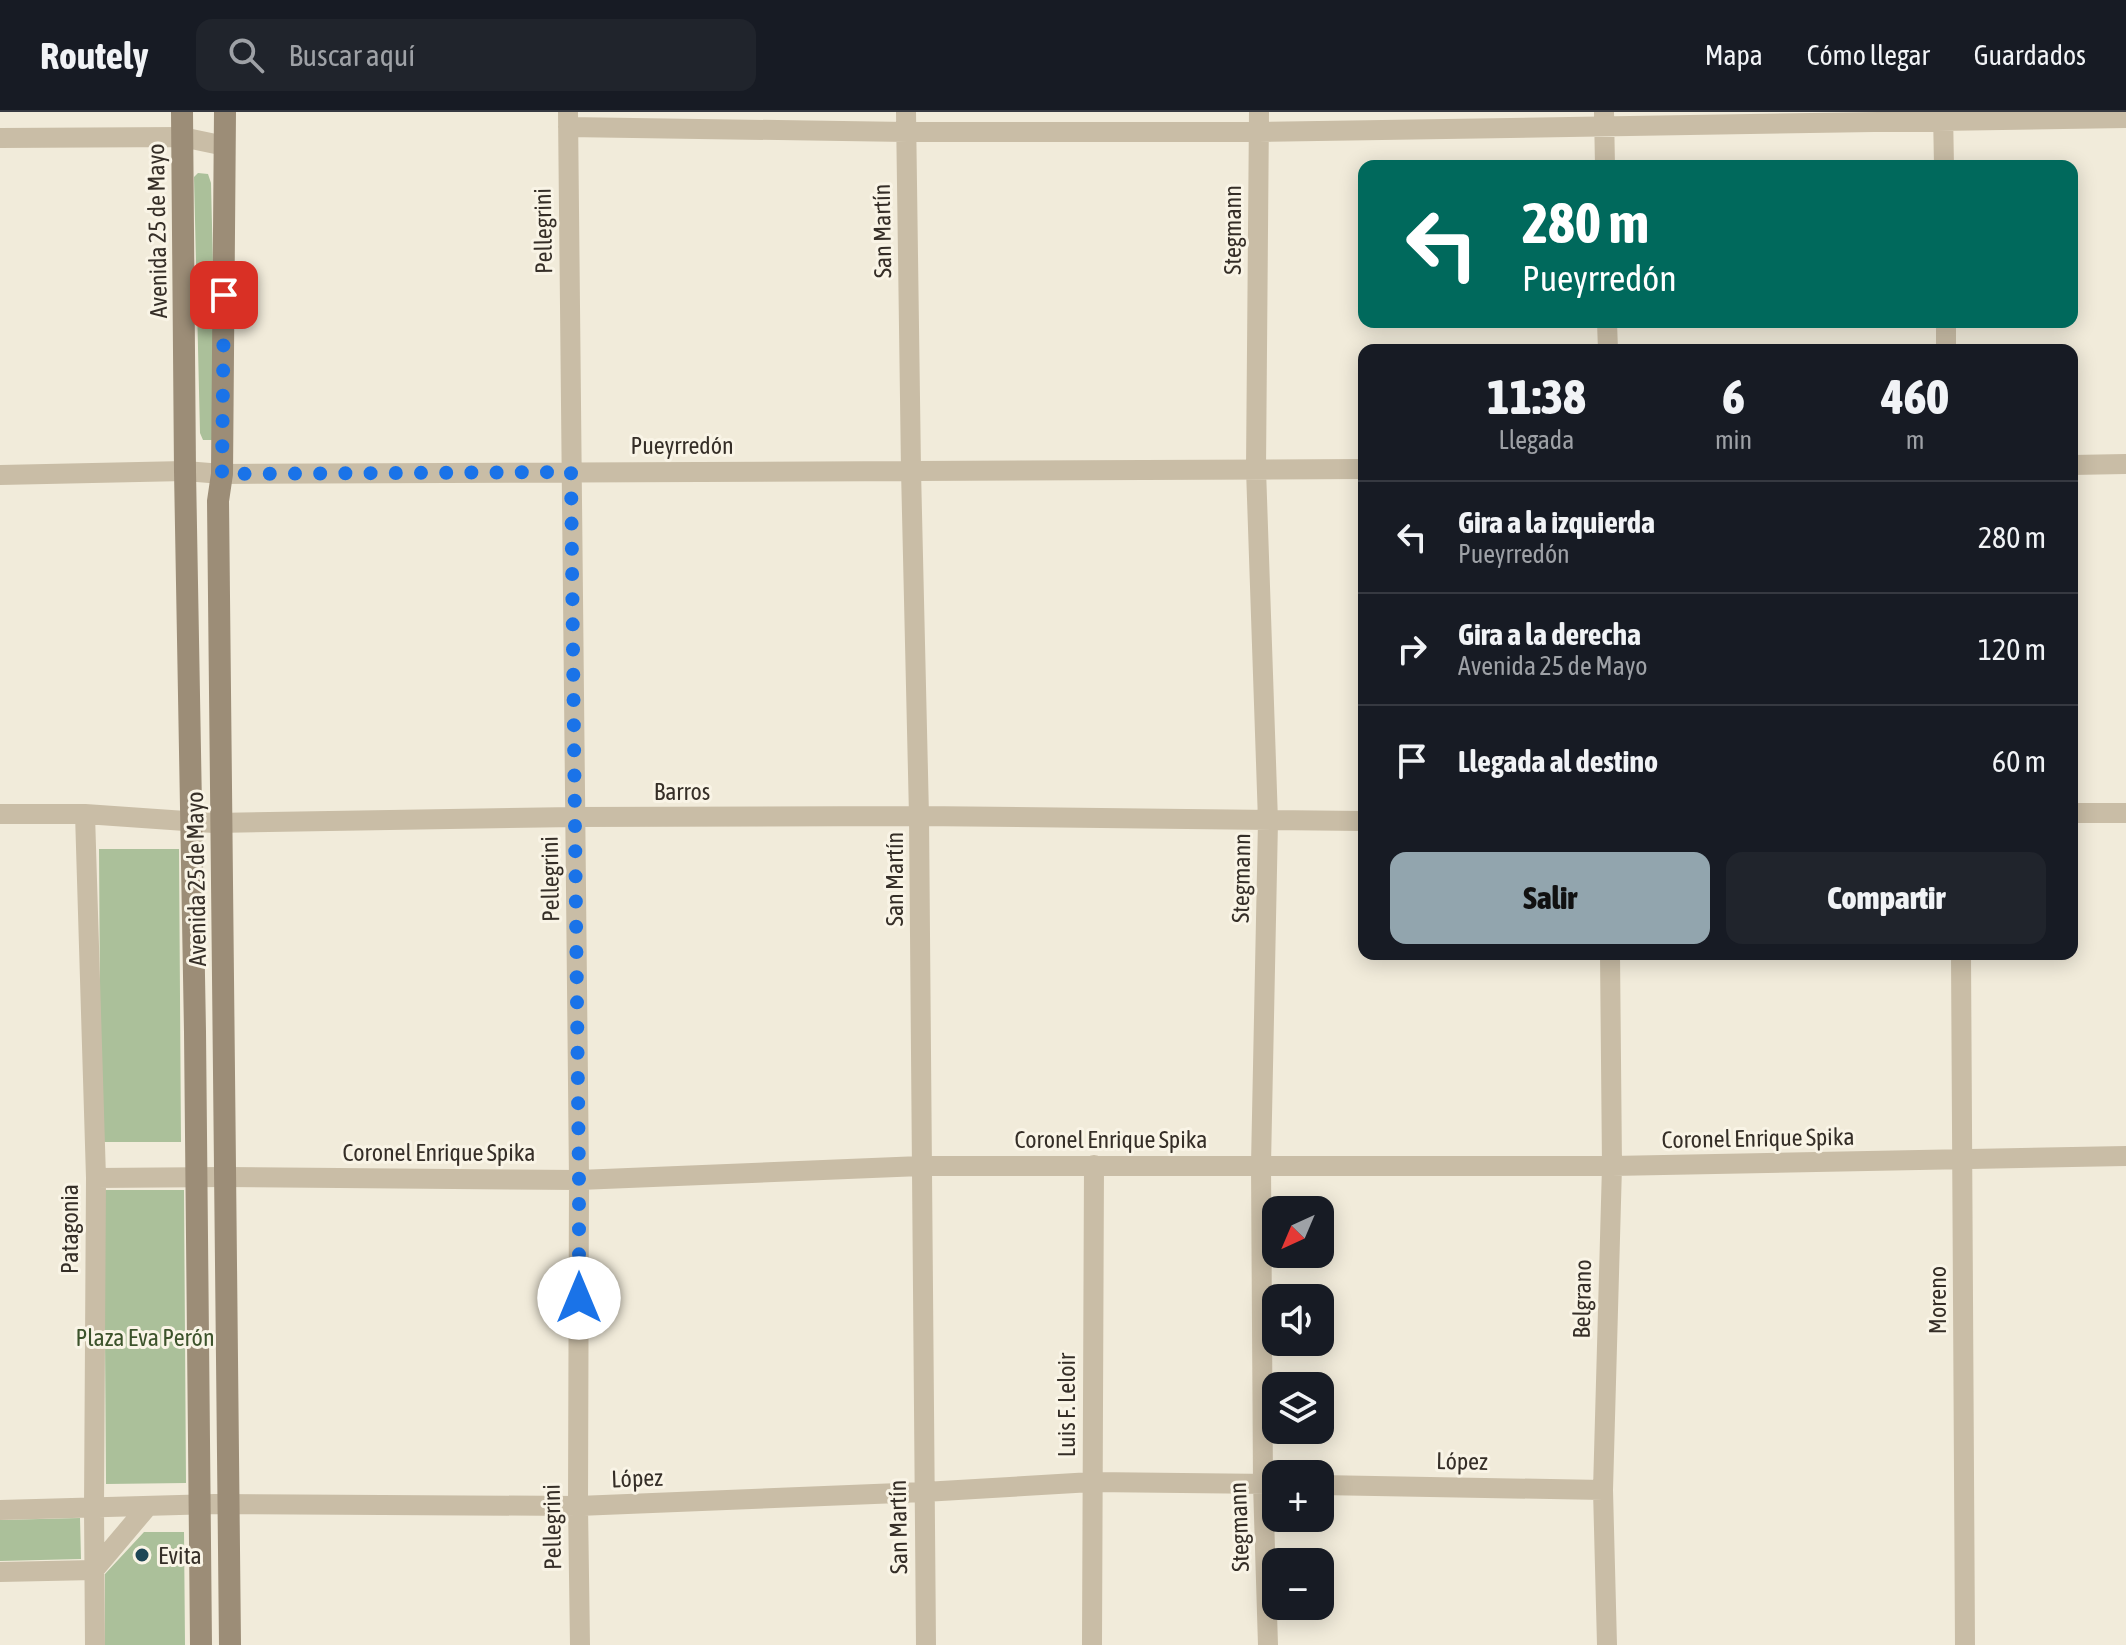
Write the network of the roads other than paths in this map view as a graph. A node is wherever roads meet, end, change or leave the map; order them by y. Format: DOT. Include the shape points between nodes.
graph roads {
  1 [pos="182,112"];
  2 [pos="225,112"];
  3 [pos="1943,116"];
  4 [pos="2126,118"];
  5 [pos="568,120"];
  6 [pos="1604,120"];
  7 [pos="907,122"];
  8 [pos="1259,122"];
  9 [pos="182,137"];
  10 [pos="0,138"];
  11 [pos="225,146"];
  12 [pos="1605,160"];
  13 [pos="1944,160"];
  14 [pos="2126,464"];
  15 [pos="2078,465"];
  16 [pos="1256,469"];
  17 [pos="1358,469"];
  18 [pos="911,470"];
  19 [pos="185,471"];
  20 [pos="571,472"];
  21 [pos="222,474"];
  22 [pos="0,475"];
  23 [pos="2078,813"];
  24 [pos="2126,813"];
  25 [pos="0,814"];
  26 [pos="85,814"];
  27 [pos="919,816"];
  28 [pos="575,817"];
  29 [pos="191,821"];
  30 [pos="1268,821"];
  31 [pos="1358,821"];
  32 [pos="221,823"];
  33 [pos="1610,960"];
  34 [pos="1961,960"];
  35 [pos="2126,1156"];
  36 [pos="1962,1161"];
  37 [pos="1094,1165"];
  38 [pos="1261,1165"];
  39 [pos="921,1166"];
  40 [pos="1612,1166"];
  41 [pos="196,1177"];
  42 [pos="225,1177"];
  43 [pos="96,1178"];
  44 [pos="579,1180"];
  45 [pos="1269,1460"];
  46 [pos="1092,1482"];
  47 [pos="1262,1484"];
  48 [pos="1334,1485"];
  49 [pos="1603,1490"];
  50 [pos="924,1492"];
  51 [pos="200,1504"];
  52 [pos="228,1504"];
  53 [pos="148,1506"];
  54 [pos="578,1506"];
  55 [pos="94,1507"];
  56 [pos="0,1510"];
  57 [pos="1269,1532"];
  58 [pos="94,1570"];
  59 [pos="0,1572"];
  60 [pos="95,1645"];
  61 [pos="201,1645"];
  62 [pos="230,1645"];
  63 [pos="580,1645"];
  64 [pos="926,1645"];
  65 [pos="1092,1645"];
  66 [pos="1268,1645"];
  67 [pos="1607,1645"];
  68 [pos="1965,1645"];
  1 -- 9 [label="main road, Avenida 25 de Mayo"];
  2 -- 11 [label="main road, Avenida 25 de Mayo"];
  3 -- 4 [label="street"];
  3 -- 6 [label="street"];
  3 -- 13 [label="street"];
  5 -- 7 [label="street"];
  5 -- 20 [label="street, Pellegrini"];
  6 -- 8 [label="street"];
  6 -- 12 [label="street"];
  7 -- 8 [label="street"];
  7 -- 18 [label="street, San Martín"];
  8 -- 16 [label="street, Stegmann"];
  9 -- 10 [label="street"];
  9 -- 11 [label="street"];
  9 -- 19 [label="main road, Avenida 25 de Mayo"];
  11 -- 21 [label="main road, Avenida 25 de Mayo"];
  14 -- 15 [label="street"];
  16 -- 17 [label="street, Pueyrredón"];
  16 -- 18 [label="street, Pueyrredón"];
  16 -- 30 [label="street, Stegmann"];
  18 -- 20 [label="street, Pueyrredón"];
  18 -- 27 [label="street, San Martín"];
  19 -- 21 [label="street, Pueyrredón"];
  19 -- 22 [label="street, Pueyrredón"];
  19 -- 29 [label="main road, Avenida 25 de Mayo"];
  20 -- 21 [label="street, Pueyrredón"];
  20 -- 28 [label="street, Pellegrini"];
  21 -- 32 [label="main road, Avenida 25 de Mayo"];
  23 -- 24 [label="street"];
  25 -- 26 [label="street, Barros"];
  26 -- 29 [label="street, Barros"];
  26 -- 43 [label="street, Patagonia"];
  27 -- 28 [label="street, Barros"];
  27 -- 30 [label="street, Barros"];
  27 -- 39 [label="street, San Martín"];
  28 -- 32 [label="street, Barros"];
  28 -- 44 [label="street, Pellegrini"];
  29 -- 32 [label="street, Barros"];
  29 -- 41 [label="main road, Avenida 25 de Mayo"];
  30 -- 31 [label="street, Barros"];
  30 -- 38 [label="street, Stegmann"];
  32 -- 42 [label="main road, Avenida 25 de Mayo"];
  33 -- 40 [label="street, Belgrano"];
  34 -- 36 [label="street, Moreno"];
  35 -- 36 [label="street, Coronel Enrique Spika"];
  36 -- 40 [label="street, Coronel Enrique Spika"];
  36 -- 68 [label="street, Moreno"];
  37 -- 38 [label="street, Coronel Enrique Spika"];
  37 -- 39 [label="street, Coronel Enrique Spika"];
  37 -- 46 [label="street, Luis F. Leloir"];
  38 -- 40 [label="street, Coronel Enrique Spika"];
  38 -- 45 [label="street, Stegmann"];
  39 -- 44 [label="street, Coronel Enrique Spika"];
  39 -- 50 [label="street, San Martín"];
  40 -- 49 [label="street, Belgrano"];
  41 -- 42 [label="street, Coronel Enrique Spika"];
  41 -- 43 [label="street, Coronel Enrique Spika"];
  41 -- 51 [label="main road, Avenida 25 de Mayo"];
  42 -- 44 [label="street, Coronel Enrique Spika"];
  42 -- 52 [label="main road, Avenida 25 de Mayo"];
  43 -- 55 [label="street, Patagonia"];
  44 -- 54 [label="street, Pellegrini"];
  46 -- 47 [label="street, López"];
  46 -- 50 [label="street, López"];
  46 -- 65 [label="street, Luis F. Leloir"];
  48 -- 49 [label="street, López"];
  49 -- 67 [label="street, Belgrano"];
  50 -- 54 [label="street, López"];
  50 -- 64 [label="street, San Martín"];
  51 -- 52 [label="street, López"];
  51 -- 53 [label="street, López"];
  51 -- 61 [label="main road, Avenida 25 de Mayo"];
  52 -- 54 [label="street, López"];
  52 -- 62 [label="main road, Avenida 25 de Mayo"];
  53 -- 55 [label="street, López"];
  53 -- 58 [label="street"];
  54 -- 63 [label="street, Pellegrini"];
  55 -- 56 [label="street, López"];
  55 -- 58 [label="street, Patagonia"];
  57 -- 66 [label="street, Stegmann"];
  58 -- 59 [label="street"];
  58 -- 60 [label="street, Patagonia"];
}
